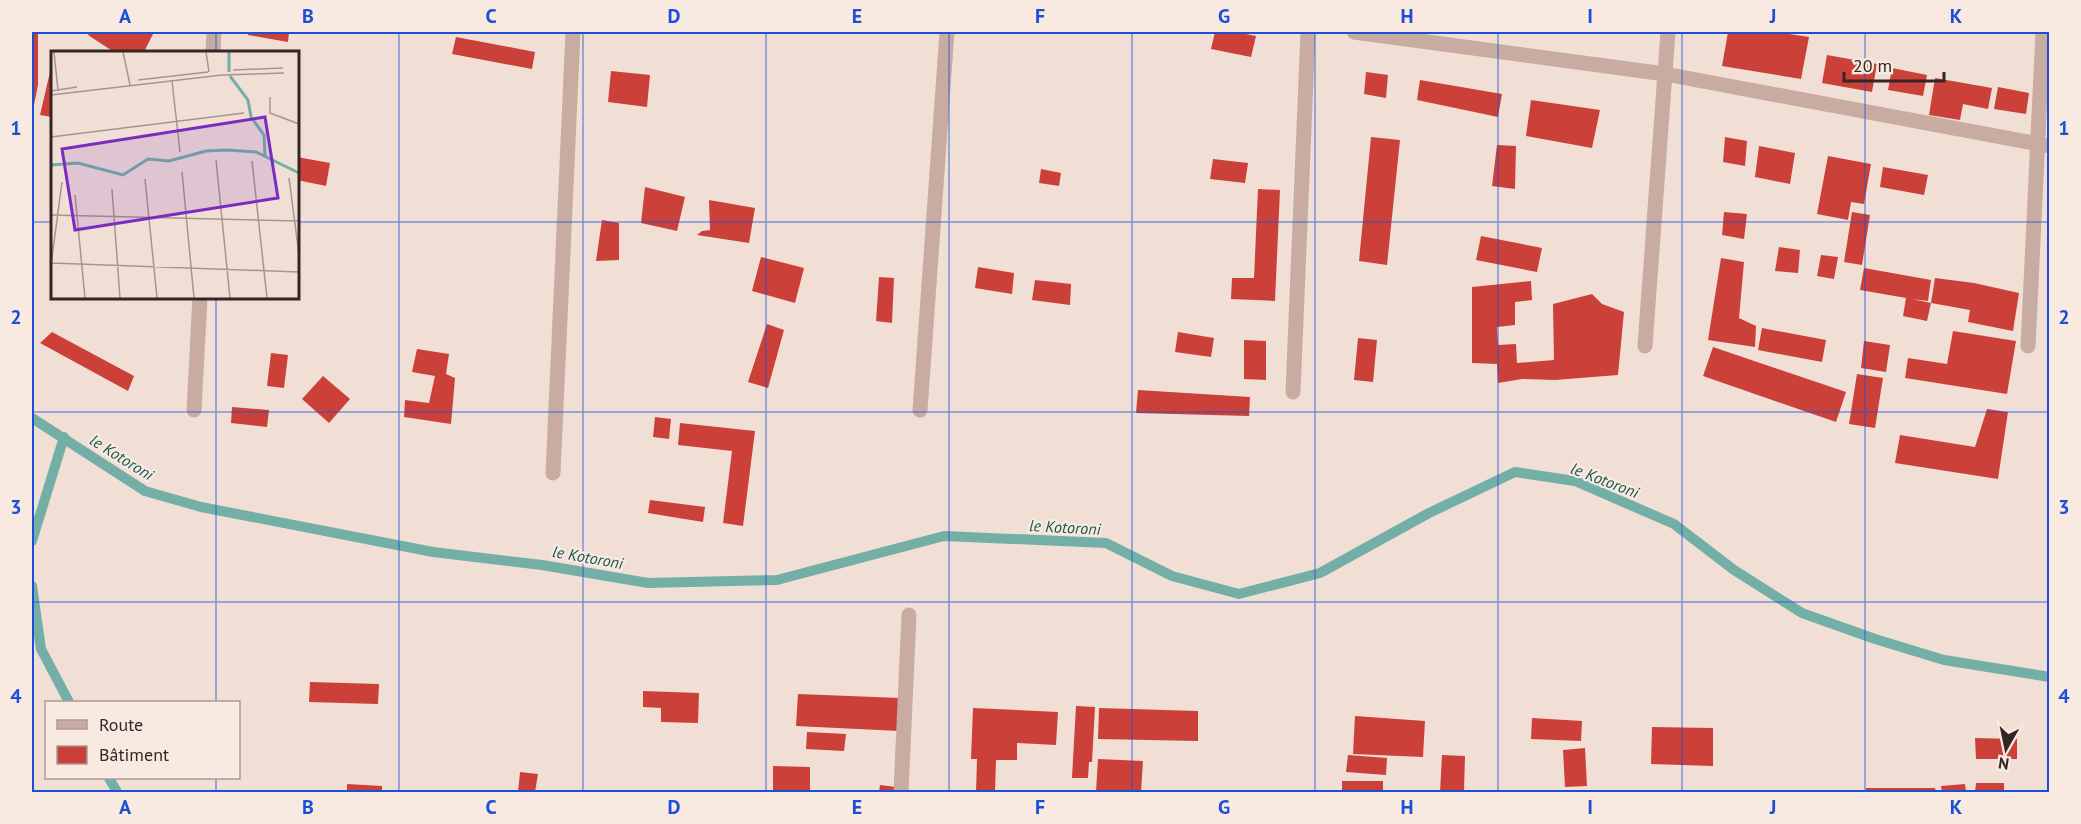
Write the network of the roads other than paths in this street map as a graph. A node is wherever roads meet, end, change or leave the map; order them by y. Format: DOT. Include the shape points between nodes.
graph roads {
  1 [pos="214,32"];
  2 [pos="573,32"];
  3 [pos="947,32"];
  4 [pos="1308,32"];
  5 [pos="1354,32"];
  6 [pos="1668,32"];
  7 [pos="2043,32"];
  8 [pos="213,51"];
  9 [pos="1665,74"];
  10 [pos="2043,145"];
  11 [pos="200,298"];
  12 [pos="1645,346"];
  13 [pos="2028,346"];
  14 [pos="1293,392"];
  15 [pos="194,410"];
  16 [pos="920,410"];
  17 [pos="553,473"];
  18 [pos="909,615"];
  19 [pos="901,792"];
  1 -- 8 [label="street"];
  2 -- 17 [label="street"];
  3 -- 16 [label="street"];
  4 -- 14 [label="street"];
  5 -- 9 [label="street"];
  6 -- 9 [label="street"];
  7 -- 10 [label="street"];
  9 -- 10 [label="street"];
  9 -- 12 [label="street"];
  10 -- 13 [label="street"];
  11 -- 15 [label="street"];
  18 -- 19 [label="street"];
}
